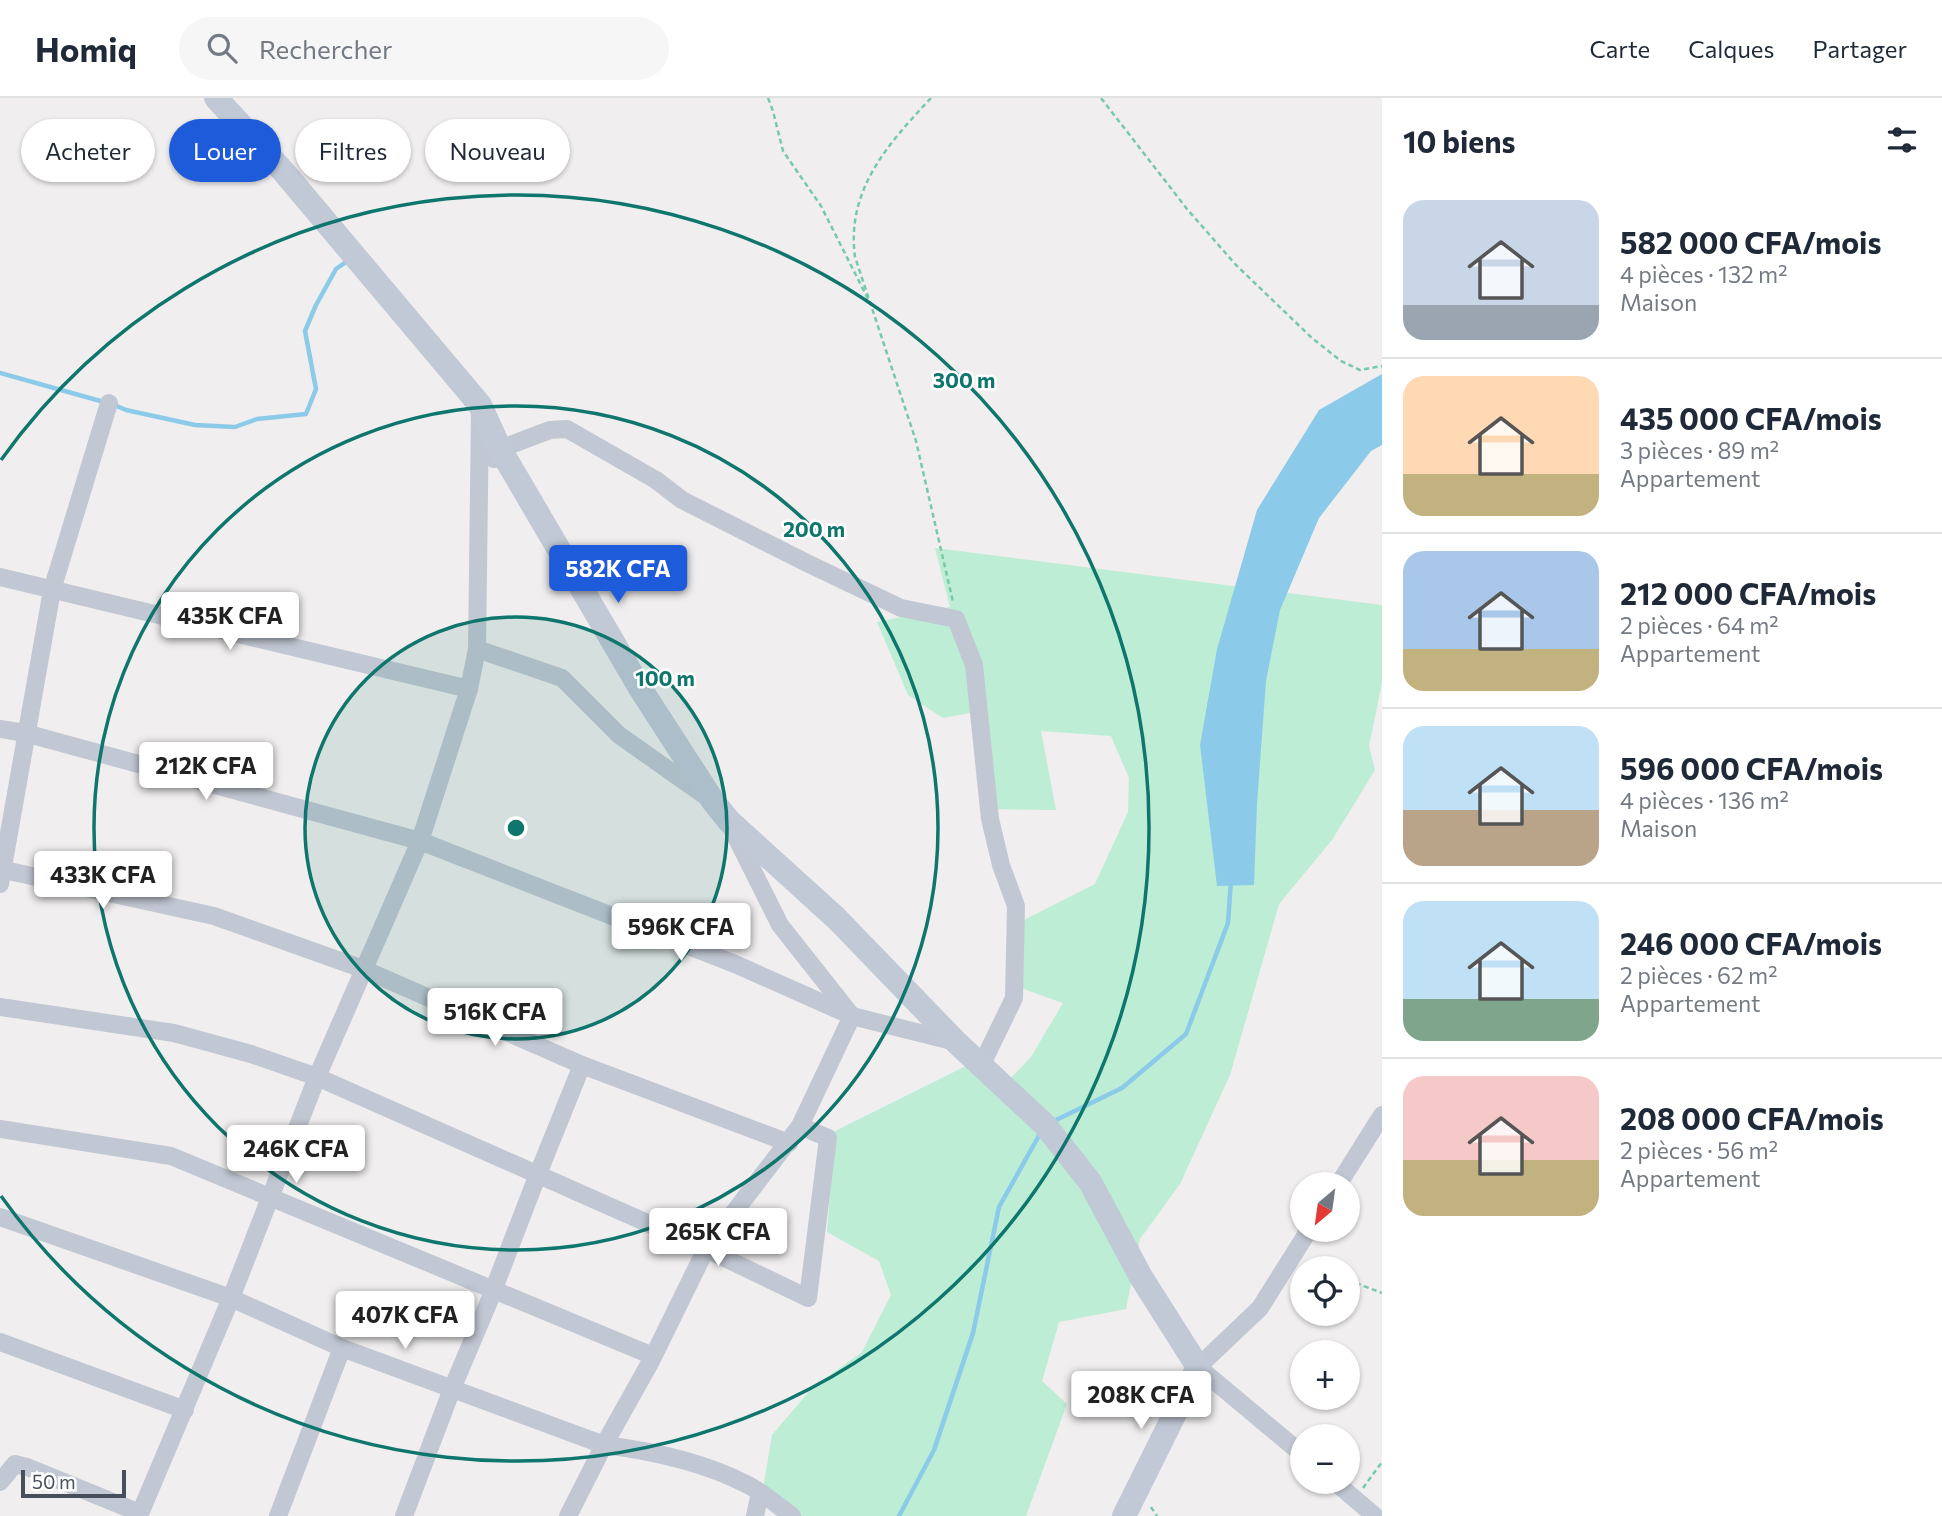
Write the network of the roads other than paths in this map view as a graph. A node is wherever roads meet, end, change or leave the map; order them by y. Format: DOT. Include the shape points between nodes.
graph roads {
  1 [pos="216,98"];
  2 [pos="109,403"];
  3 [pos="480,405"];
  4 [pos="500,449"];
  5 [pos="480,479"];
  6 [pos="0,577"];
  7 [pos="52,590"];
  8 [pos="477,649"];
  9 [pos="468,689"];
  10 [pos="0,729"];
  11 [pos="25,733"];
  12 [pos="713,801"];
  13 [pos="729,821"];
  14 [pos="420,841"];
  15 [pos="1,874"];
  16 [pos="363,969"];
  17 [pos="0,1007"];
  18 [pos="852,1016"];
  19 [pos="956,1041"];
  20 [pos="582,1065"];
  21 [pos="981,1066"];
  22 [pos="317,1077"];
  23 [pos="1380,1121"];
  24 [pos="800,1126"];
  25 [pos="0,1129"];
  26 [pos="789,1143"];
  27 [pos="1347,1172"];
  28 [pos="538,1174"];
  29 [pos="271,1196"];
  30 [pos="0,1217"];
  31 [pos="1301,1242"];
  32 [pos="706,1249"];
  33 [pos="494,1290"];
  34 [pos="231,1297"];
  35 [pos="0,1342"];
  36 [pos="342,1348"];
  37 [pos="653,1356"];
  38 [pos="1198,1367"];
  39 [pos="452,1389"];
  40 [pos="184,1410"];
  41 [pos="1290,1444"];
  42 [pos="604,1445"];
  43 [pos="0,1482"];
  44 [pos="760,1493"];
  45 [pos="1349,1494"];
  46 [pos="140,1515"];
  47 [pos="278,1516"];
  48 [pos="404,1516"];
  49 [pos="568,1516"];
  50 [pos="755,1516"];
  51 [pos="792,1516"];
  52 [pos="1124,1516"];
  53 [pos="1375,1516"];
  1 -- 3 [label="street" via="284,171"];
  2 -- 7 [label="street"];
  3 -- 4 [label="street"];
  3 -- 5 [label="street"];
  4 -- 5 [label="street"];
  4 -- 12 [label="street" via="640,688"];
  4 -- 21 [label="street" via="550,430 567,429 682,500 809,564 901,608 957,619 974,665 990,819 1016,906 1014,998"];
  5 -- 8 [label="street"];
  6 -- 7 [label="street"];
  7 -- 9 [label="street"];
  7 -- 11 [label="street"];
  8 -- 9 [label="street"];
  8 -- 12 [label="street" via="562,678 619,735"];
  9 -- 14 [label="street"];
  10 -- 11 [label="street"];
  11 -- 14 [label="street"];
  11 -- 15 [label="street"];
  12 -- 13 [label="street"];
  13 -- 18 [label="street" via="780,925"];
  13 -- 19 [label="street" via="836,918"];
  14 -- 16 [label="street"];
  14 -- 18 [label="street" via="735,964"];
  15 -- 16 [label="street" via="214,916"];
  16 -- 20 [label="street"];
  16 -- 22 [label="street"];
  17 -- 22 [label="street" via="174,1033"];
  18 -- 19 [label="street"];
  18 -- 24 [label="street"];
  19 -- 21 [label="street"];
  20 -- 26 [label="street"];
  20 -- 28 [label="street"];
  21 -- 38 [label="street" via="1045,1125 1090,1182 1141,1277"];
  22 -- 28 [label="street"];
  22 -- 29 [label="street"];
  23 -- 27 [label="street"];
  24 -- 26 [label="street"];
  24 -- 32 [label="street" via="828,1139 808,1298"];
  25 -- 29 [label="street" via="171,1156"];
  26 -- 32 [label="street"];
  28 -- 32 [label="street"];
  28 -- 33 [label="street"];
  29 -- 33 [label="street"];
  29 -- 34 [label="street"];
  30 -- 34 [label="street"];
  31 -- 38 [label="street" via="1260,1308"];
  32 -- 37 [label="street"];
  33 -- 37 [label="street"];
  33 -- 39 [label="street"];
  34 -- 36 [label="street"];
  34 -- 40 [label="street"];
  35 -- 40 [label="street"];
  36 -- 39 [label="street"];
  36 -- 47 [label="street"];
  37 -- 42 [label="street"];
  38 -- 41 [label="street"];
  38 -- 52 [label="street"];
  39 -- 42 [label="street"];
  39 -- 48 [label="street"];
  40 -- 46 [label="street"];
  42 -- 44 [label="street" via="698,1465"];
  42 -- 49 [label="street"];
  43 -- 46 [label="street" via="15,1464"];
  44 -- 50 [label="street"];
  44 -- 51 [label="street"];
  45 -- 53 [label="street"];
}
